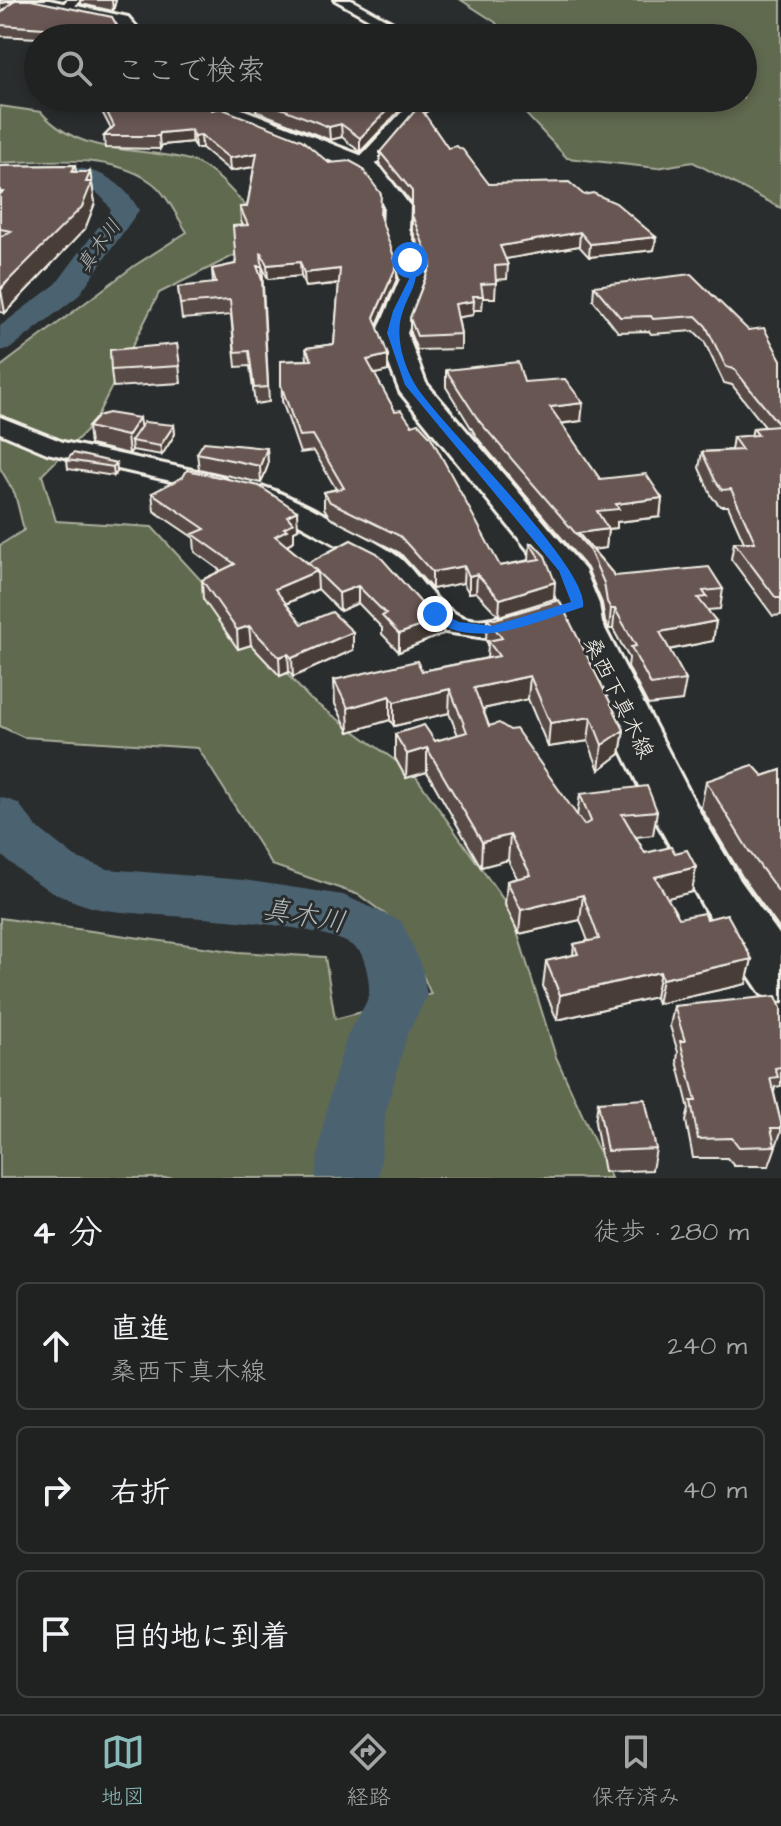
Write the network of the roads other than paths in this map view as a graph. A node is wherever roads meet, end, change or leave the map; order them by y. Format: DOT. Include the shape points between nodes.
graph roads {
  1 [pos="23,0"];
  2 [pos="341,0"];
  3 [pos="70,5"];
  4 [pos="124,24"];
  5 [pos="386,24"];
  6 [pos="229,112"];
  7 [pos="413,112"];
  8 [pos="361,166"];
  9 [pos="0,424"];
  10 [pos="579,604"];
  11 [pos="781,979"];
  1 -- 3 [label="main road"];
  2 -- 5 [label="street"];
  3 -- 4 [label="main road"];
  6 -- 8 [label="main road, 桑西下真木線"];
  7 -- 8 [label="street"];
  8 -- 10 [label="main road, 桑西下真木線" via="397,206 396,229 410,260 414,279 392,333 411,385 565,570"];
  9 -- 10 [label="street" via="56,448 269,495 389,562 435,614 455,626 493,630"];
  10 -- 11 [label="main road, 桑西下真木線" via="581,623 677,815 722,894"];
}
